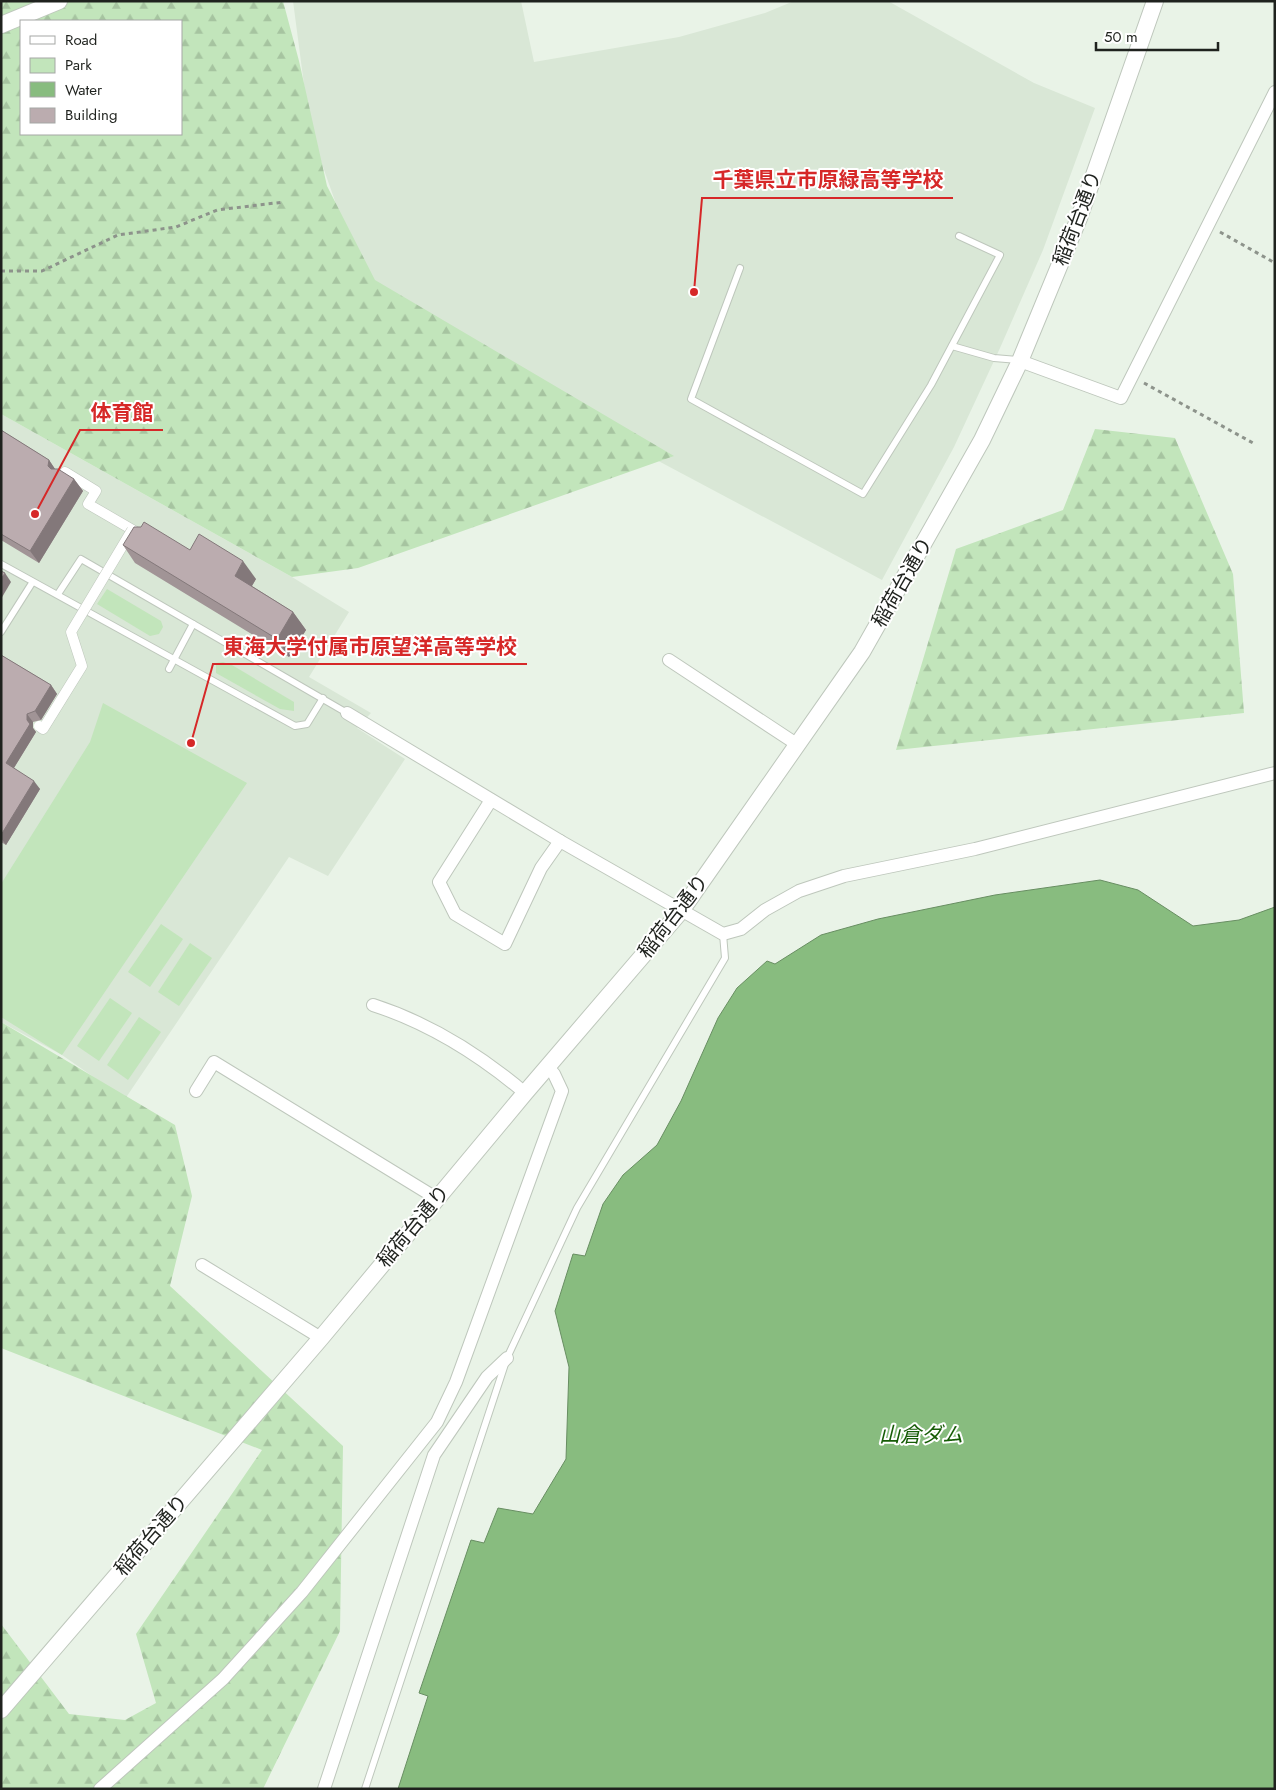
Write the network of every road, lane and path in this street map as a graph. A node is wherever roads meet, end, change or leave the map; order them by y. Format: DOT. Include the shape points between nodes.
graph roads {
  1 [pos="59,1"];
  2 [pos="1155,1"];
  3 [pos="1,25"];
  4 [pos="1275,92"];
  5 [pos="284,202"];
  6 [pos="1208,225"];
  7 [pos="960,236"];
  8 [pos="1275,263"];
  9 [pos="740,268"];
  10 [pos="1,271"];
  11 [pos="952,346"];
  12 [pos="1020,361"];
  13 [pos="1132,377"];
  14 [pos="1253,443"];
  15 [pos="63,475"];
  16 [pos="132,530"];
  17 [pos="150,539"];
  18 [pos="1,564"];
  19 [pos="32,583"];
  20 [pos="58,594"];
  21 [pos="193,624"];
  22 [pos="1,632"];
  23 [pos="174,660"];
  24 [pos="669,660"];
  25 [pos="169,668"];
  26 [pos="323,698"];
  27 [pos="347,713"];
  28 [pos="39,726"];
  29 [pos="798,745"];
  30 [pos="1275,773"];
  31 [pos="491,800"];
  32 [pos="560,841"];
  33 [pos="681,911"];
  34 [pos="722,934"];
  35 [pos="373,1005"];
  36 [pos="548,1066"];
  37 [pos="196,1090"];
  38 [pos="524,1093"];
  39 [pos="436,1198"];
  40 [pos="202,1265"];
  41 [pos="320,1338"];
  42 [pos="507,1358"];
  43 [pos="1,1710"];
  44 [pos="100,1789"];
  45 [pos="324,1789"];
  46 [pos="365,1789"];
  1 -- 3 [label="street"];
  2 -- 12 [label="street, 稲荷台通り" via="1079,218"];
  4 -- 6 [label="street"];
  5 -- 10 [label="path" via="217,210 176,227 118,235 42,271"];
  6 -- 8 [label="path"];
  6 -- 13 [label="street"];
  7 -- 11 [label="lane" via="1000,255"];
  9 -- 11 [label="lane" via="691,399 863,494"];
  11 -- 12 [label="lane" via="994,358"];
  12 -- 13 [label="street" via="1122,398"];
  12 -- 29 [label="street, 稲荷台通り" via="982,440 862,652"];
  13 -- 14 [label="path"];
  15 -- 16 [label="street" via="66,472 96,491 88,504"];
  16 -- 17 [label="street"];
  16 -- 28 [label="street, bridge" via="71,632 82,666 43,729"];
  18 -- 19 [label="lane"];
  19 -- 20 [label="lane"];
  19 -- 22 [label="lane"];
  20 -- 21 [label="lane" via="81,559"];
  20 -- 23 [label="lane"];
  21 -- 23 [label="lane"];
  21 -- 26 [label="lane"];
  23 -- 25 [label="lane"];
  23 -- 26 [label="lane" via="295,726 306,724"];
  24 -- 29 [label="street"];
  26 -- 27 [label="lane"];
  27 -- 31 [label="street"];
  29 -- 33 [label="street, 稲荷台通り"];
  30 -- 34 [label="street" via="975,849 844,876 799,891 765,910 741,929"];
  31 -- 32 [label="street"];
  31 -- 32 [label="street" via="439,882 456,914 505,944 541,868"];
  32 -- 33 [label="street"];
  33 -- 34 [label="street"];
  33 -- 36 [label="street, 稲荷台通り"];
  34 -- 42 [label="lane" via="725,958 577,1208"];
  35 -- 38 [label="street" via="458,1044 496,1068"];
  36 -- 38 [label="street, 稲荷台通り"];
  36 -- 44 [label="street" via="562,1091 456,1382 438,1422 302,1592 223,1679"];
  37 -- 39 [label="street" via="214,1062"];
  38 -- 39 [label="street, 稲荷台通り"];
  39 -- 41 [label="street, 稲荷台通り"];
  40 -- 41 [label="street"];
  41 -- 43 [label="street, 稲荷台通り"];
  42 -- 45 [label="street" via="487,1377 434,1455"];
  42 -- 46 [label="lane"];
}
